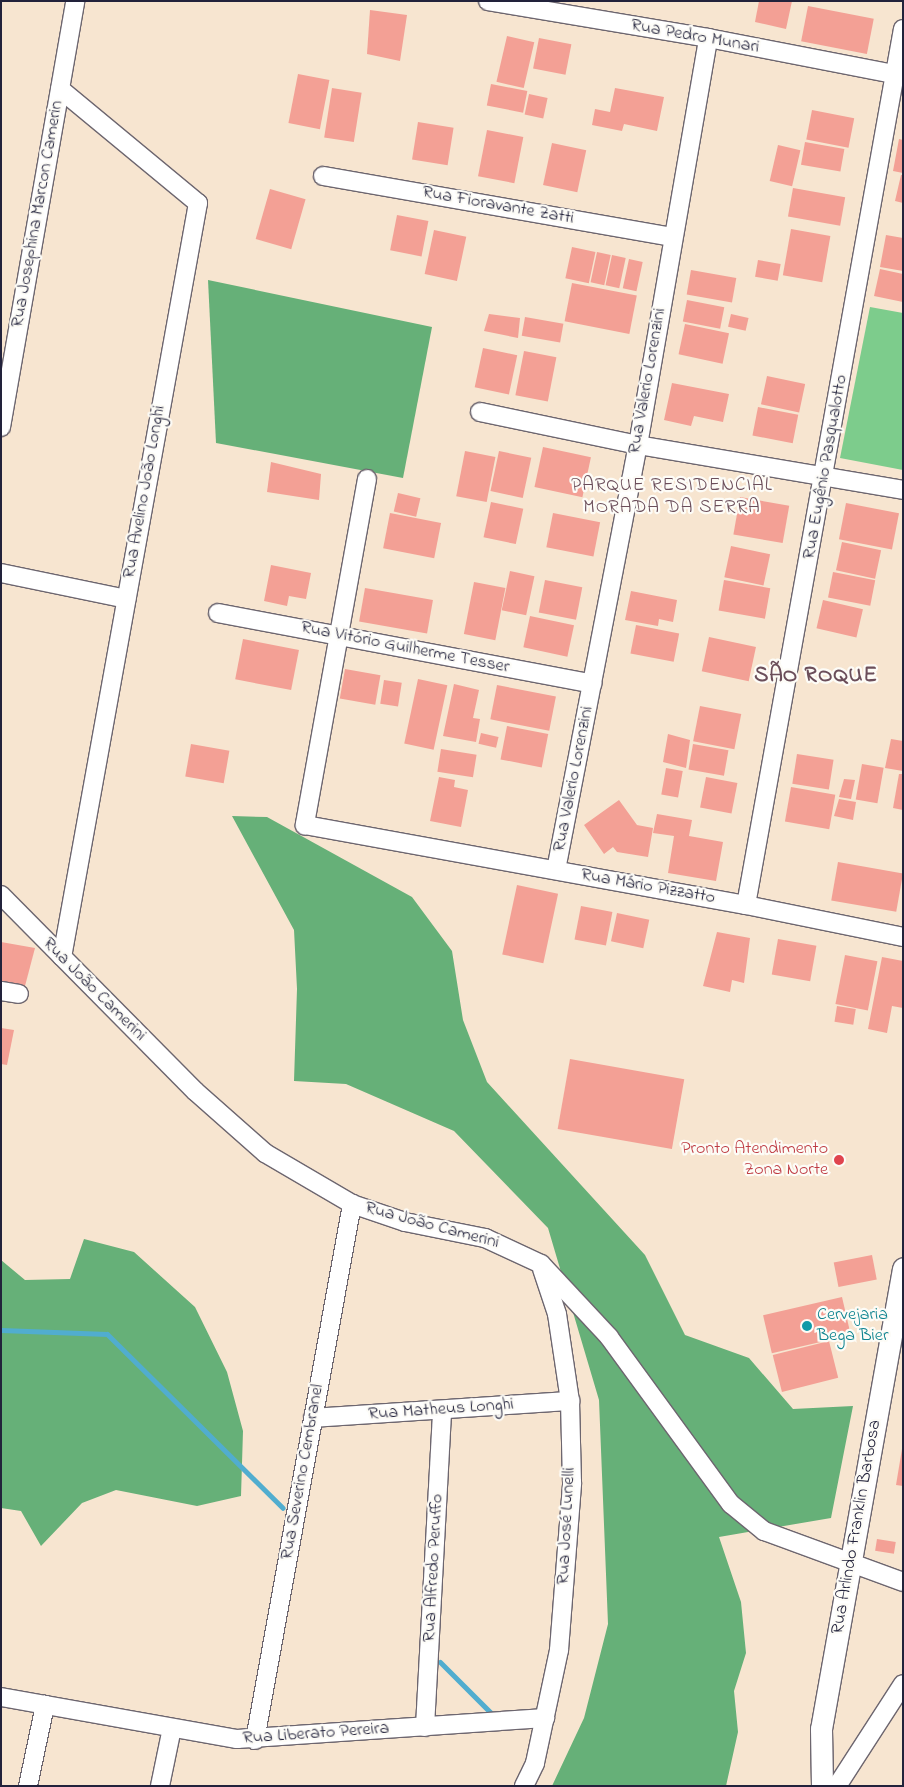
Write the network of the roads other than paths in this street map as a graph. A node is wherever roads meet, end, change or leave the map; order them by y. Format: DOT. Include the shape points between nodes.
graph roads {
  1 [pos="75,1"];
  2 [pos="488,1"];
  3 [pos="903,29"];
  4 [pos="708,38"];
  5 [pos="899,75"];
  6 [pos="60,89"];
  7 [pos="323,176"];
  8 [pos="673,236"];
  9 [pos="480,412"];
  10 [pos="1,427"];
  11 [pos="638,445"];
  12 [pos="825,476"];
  13 [pos="367,480"];
  14 [pos="903,490"];
  15 [pos="1,573"];
  16 [pos="126,599"];
  17 [pos="218,613"];
  18 [pos="339,636"];
  19 [pos="592,684"];
  20 [pos="556,870"];
  21 [pos="1,895"];
  22 [pos="746,905"];
  23 [pos="903,937"];
  24 [pos="62,957"];
  25 [pos="1,991"];
  26 [pos="19,994"];
  27 [pos="352,1204"];
  28 [pos="541,1264"];
  29 [pos="903,1268"];
  30 [pos="570,1401"];
  31 [pos="442,1410"];
  32 [pos="313,1418"];
  33 [pos="851,1562"];
  34 [pos="903,1582"];
  35 [pos="903,1684"];
  36 [pos="1,1697"];
  37 [pos="45,1704"];
  38 [pos="545,1718"];
  39 [pos="425,1726"];
  40 [pos="172,1728"];
  41 [pos="255,1740"];
  42 [pos="28,1786"];
  43 [pos="160,1786"];
  44 [pos="524,1786"];
  45 [pos="822,1786"];
  46 [pos="837,1786"];
  1 -- 6 [label="street, Rua Josephina Marcon Camerin"];
  2 -- 4 [label="street, Rua Pedro Munari"];
  3 -- 5 [label="street, Rua Eugênio Pasqualotto"];
  4 -- 5 [label="street, Rua Pedro Munari"];
  4 -- 8 [label="street, Rua Valerio Lorenzini"];
  5 -- 12 [label="street, Rua Eugênio Pasqualotto"];
  6 -- 10 [label="street, Rua Josephina Marcon Camerin"];
  6 -- 16 [label="street, Rua Avelino João Longhi" via="198,202"];
  7 -- 8 [label="street, Rua Fioravante Zatti"];
  8 -- 11 [label="street, Rua Valerio Lorenzini"];
  9 -- 11 [label="street"];
  11 -- 12 [label="street"];
  11 -- 19 [label="street, Rua Valerio Lorenzini"];
  12 -- 14 [label="street"];
  12 -- 22 [label="street, Rua Eugênio Pasqualotto"];
  13 -- 18 [label="street"];
  15 -- 16 [label="street"];
  16 -- 24 [label="street, Rua Avelino João Longhi"];
  17 -- 18 [label="street, Rua Vitório Guilherme Tesser"];
  18 -- 19 [label="street, Rua Vitório Guilherme Tesser"];
  18 -- 20 [label="street, Rua Mário Pizzatto" via="305,825"];
  19 -- 20 [label="street, Rua Valerio Lorenzini"];
  20 -- 22 [label="street, Rua Mário Pizzatto"];
  21 -- 24 [label="street, Rua João Camerini"];
  22 -- 23 [label="street, Rua Mário Pizzatto"];
  24 -- 27 [label="street, Rua João Camerini" via="195,1091 265,1153"];
  25 -- 26 [label="street"];
  27 -- 28 [label="street, Rua João Camerini" via="406,1222 485,1238"];
  27 -- 32 [label="street, Rua Severino Cembranel"];
  28 -- 30 [label="street, Rua José Lunelli" via="556,1314"];
  28 -- 33 [label="street, Rua João Camerini" via="609,1337 731,1504 764,1531"];
  29 -- 33 [label="street, Rua Arlindo Franklin Barbosa"];
  30 -- 31 [label="street, Rua Matheus Longhi"];
  30 -- 38 [label="street, Rua José Lunelli" via="572,1483 560,1640"];
  31 -- 32 [label="street, Rua Matheus Longhi"];
  31 -- 39 [label="street, Rua Alfredo Peruffo"];
  32 -- 41 [label="street, Rua Severino Cembranel"];
  33 -- 34 [label="street, Rua João Camerini"];
  33 -- 45 [label="street, Rua Arlindo Franklin Barbosa" via="821,1729"];
  35 -- 46 [label="street"];
  36 -- 37 [label="street, Rua Liberato Pereira"];
  37 -- 40 [label="street, Rua Liberato Pereira"];
  37 -- 42 [label="street"];
  38 -- 39 [label="street, Rua Liberato Pereira"];
  38 -- 44 [label="street, Rua José Lunelli" via="535,1763"];
  39 -- 41 [label="street, Rua Liberato Pereira"];
  40 -- 41 [label="street, Rua Liberato Pereira"];
  40 -- 43 [label="street"];
}
